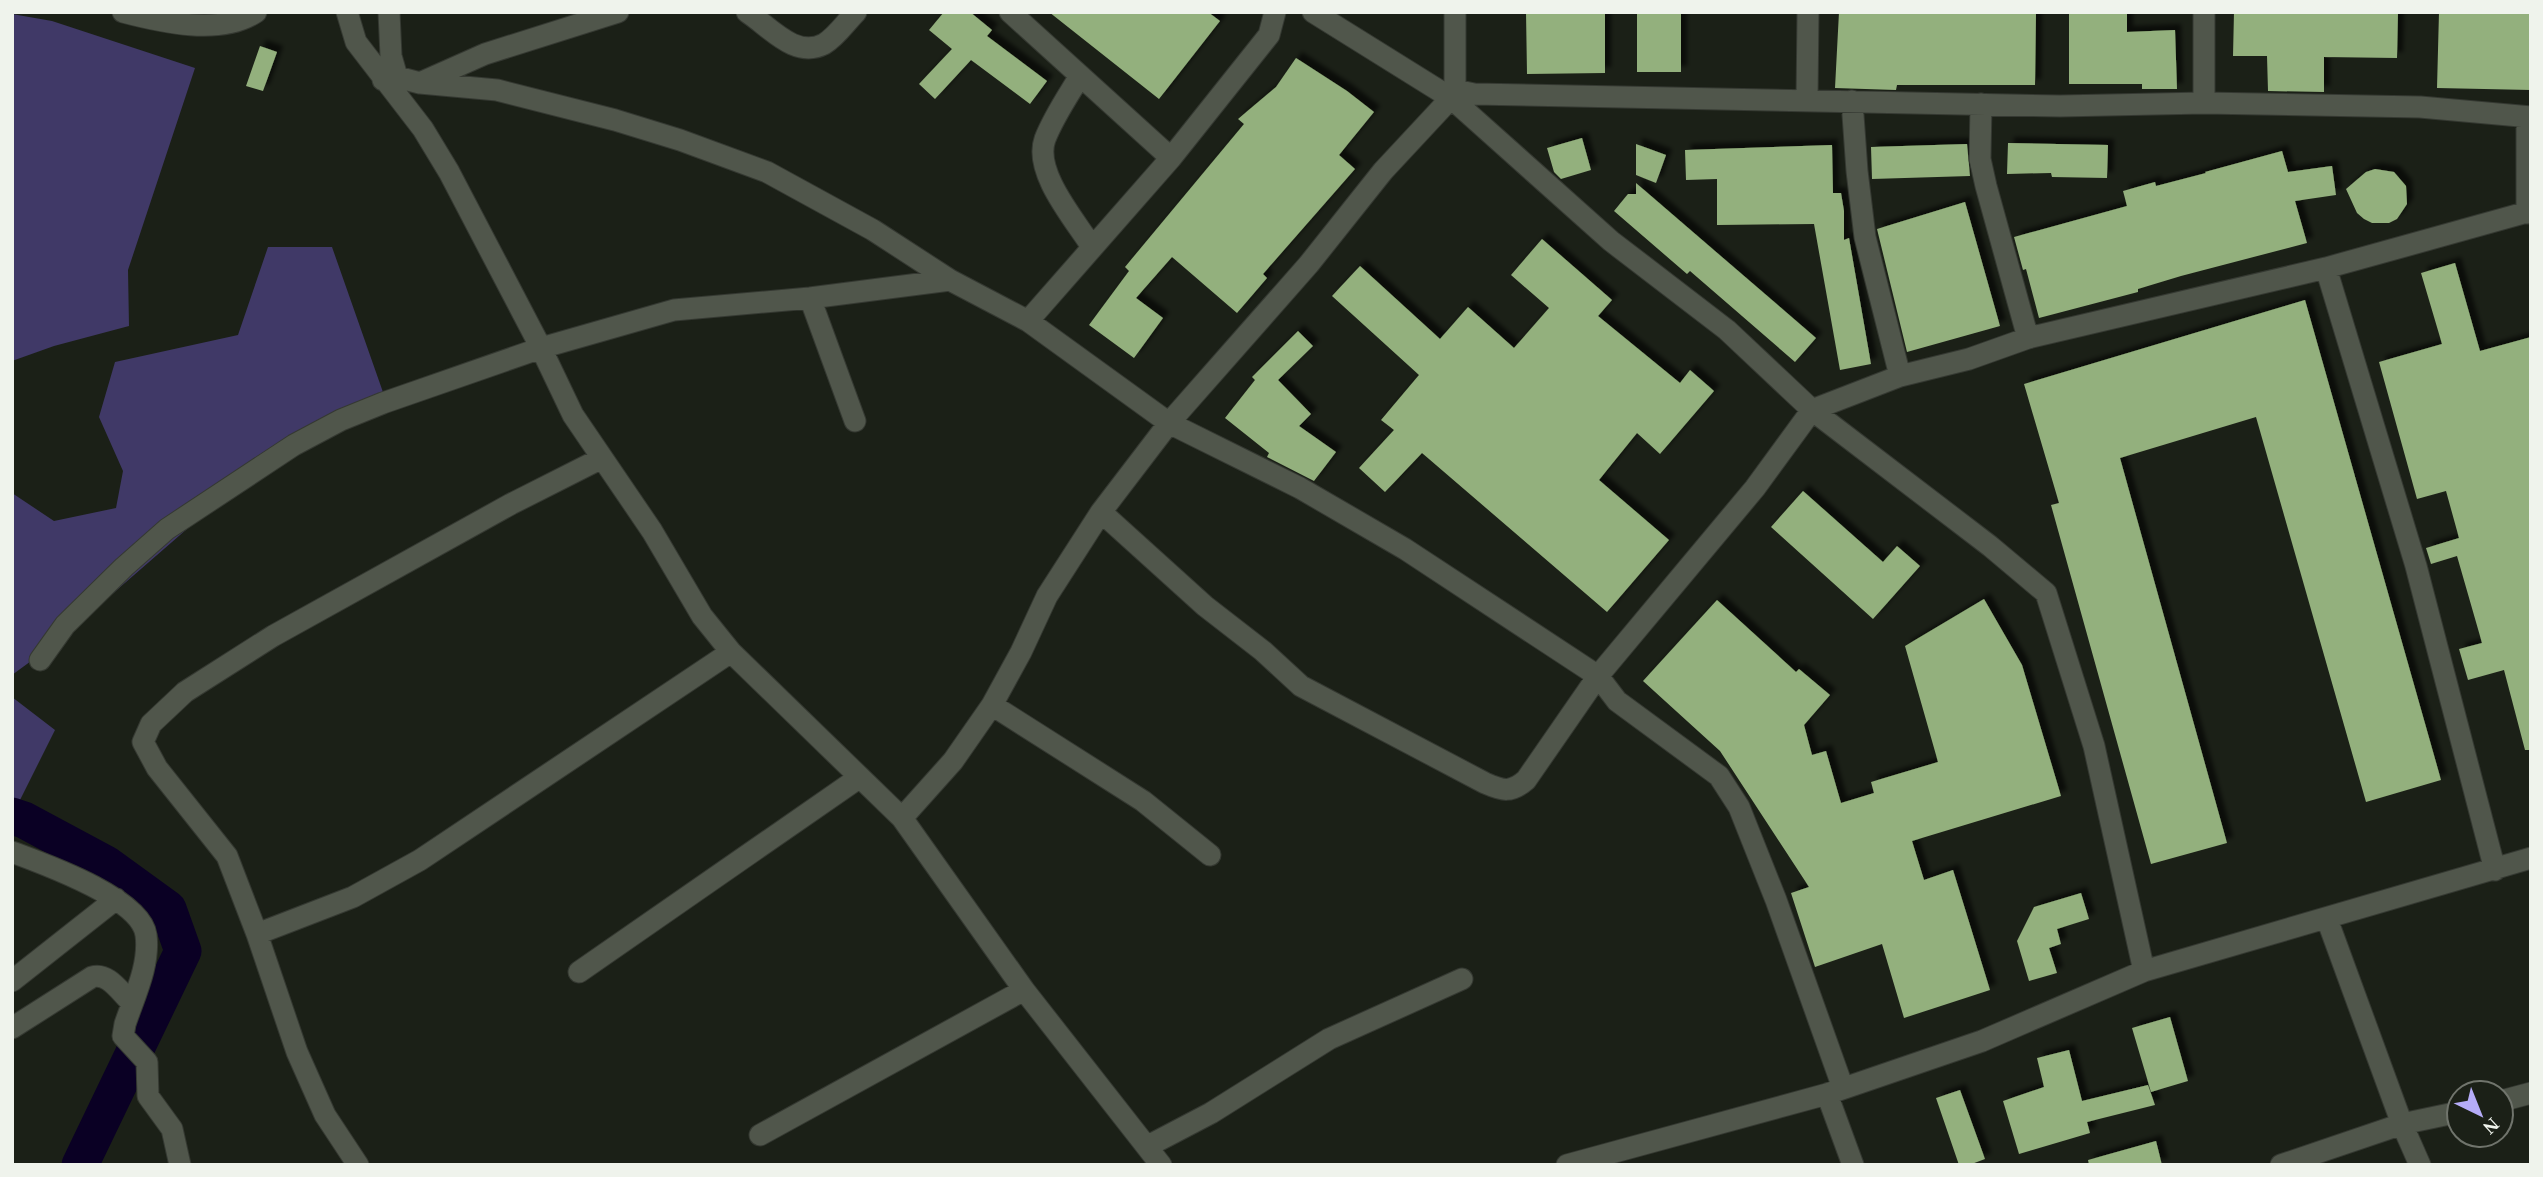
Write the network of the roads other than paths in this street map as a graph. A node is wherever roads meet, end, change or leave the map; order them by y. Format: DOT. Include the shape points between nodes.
graph roads {
  1 [pos="123,12"];
  2 [pos="256,12"];
  3 [pos="347,12"];
  4 [pos="389,12"];
  5 [pos="618,12"];
  6 [pos="747,12"];
  7 [pos="856,12"];
  8 [pos="1010,12"];
  9 [pos="1275,12"];
  10 [pos="1313,12"];
  11 [pos="1455,12"];
  12 [pos="1808,12"];
  13 [pos="2204,12"];
  14 [pos="1080,76"];
  15 [pos="390,78"];
  16 [pos="420,83"];
  17 [pos="1453,94"];
  18 [pos="1807,99"];
  19 [pos="1852,101"];
  20 [pos="2204,103"];
  21 [pos="1981,104"];
  22 [pos="2529,117"];
  23 [pos="1171,158"];
  24 [pos="2529,212"];
  25 [pos="1092,247"];
  26 [pos="2326,268"];
  27 [pos="950,280"];
  28 [pos="810,299"];
  29 [pos="1028,321"];
  30 [pos="2028,338"];
  31 [pos="541,348"];
  32 [pos="1900,376"];
  33 [pos="1812,410"];
  34 [pos="855,421"];
  35 [pos="1169,423"];
  36 [pos="602,458"];
  37 [pos="1101,512"];
  38 [pos="731,652"];
  39 [pos="40,660"];
  40 [pos="1598,676"];
  41 [pos="992,705"];
  42 [pos="860,777"];
  43 [pos="902,818"];
  44 [pos="12,852"];
  45 [pos="1210,855"];
  46 [pos="2531,858"];
  47 [pos="2495,870"];
  48 [pos="116,899"];
  49 [pos="2327,919"];
  50 [pos="257,934"];
  51 [pos="2144,971"];
  52 [pos="579,972"];
  53 [pos="1462,979"];
  54 [pos="12,981"];
  55 [pos="1024,990"];
  56 [pos="131,1002"];
  57 [pos="12,1028"];
  58 [pos="1835,1091"];
  59 [pos="2445,1115"];
  60 [pos="2402,1124"];
  61 [pos="761,1135"];
  62 [pos="1148,1146"];
  63 [pos="180,1165"];
  64 [pos="358,1165"];
  65 [pos="1161,1165"];
  66 [pos="1567,1165"];
  67 [pos="1853,1165"];
  68 [pos="2281,1165"];
  69 [pos="2420,1165"];
  1 -- 2 [label="street" via="164,23 217,24 244,20"];
  3 -- 15 [label="street" via="356,42"];
  4 -- 15 [label="street"];
  5 -- 16 [label="street" via="485,54"];
  6 -- 7 [label="street" via="795,47 809,49 826,43"];
  8 -- 14 [label="street"];
  9 -- 23 [label="street" via="1269,35"];
  10 -- 17 [label="street"];
  11 -- 17 [label="street"];
  12 -- 18 [label="street"];
  13 -- 20 [label="street"];
  14 -- 23 [label="street"];
  14 -- 25 [label="street" via="1044,141 1043,157 1049,181"];
  15 -- 16 [label="street"];
  15 -- 31 [label="street" via="449,172"];
  16 -- 27 [label="street" via="497,90 680,139 767,172 873,230"];
  17 -- 18 [label="street"];
  17 -- 33 [label="street" via="1611,241 1727,330"];
  17 -- 35 [label="street"];
  18 -- 19 [label="street"];
  19 -- 21 [label="street"];
  19 -- 32 [label="street" via="1865,237"];
  20 -- 21 [label="street"];
  20 -- 22 [label="street" via="2420,107"];
  21 -- 30 [label="street" via="1980,159"];
  22 -- 24 [label="street"];
  23 -- 25 [label="street"];
  24 -- 26 [label="street"];
  25 -- 29 [label="street"];
  26 -- 30 [label="street"];
  26 -- 47 [label="street" via="2416,566"];
  27 -- 28 [label="street"];
  27 -- 29 [label="street"];
  28 -- 31 [label="street" via="674,310"];
  28 -- 34 [label="street"];
  29 -- 35 [label="street"];
  30 -- 32 [label="street"];
  31 -- 36 [label="street" via="573,415"];
  31 -- 39 [label="street" via="383,403 294,445 167,529 65,625"];
  32 -- 33 [label="street"];
  33 -- 40 [label="street" via="1755,488"];
  33 -- 51 [label="street" via="2046,593 2094,746"];
  35 -- 37 [label="street"];
  35 -- 40 [label="street" via="1300,488 1393,542"];
  36 -- 38 [label="street" via="702,616"];
  36 -- 50 [label="street" via="273,636 185,692 151,723 143,742 157,768 227,856"];
  37 -- 40 [label="street" via="1301,685 1501,790 1517,788 1526,780"];
  37 -- 41 [label="street" via="1047,596"];
  38 -- 42 [label="street"];
  38 -- 50 [label="street" via="420,860 354,897"];
  40 -- 58 [label="street" via="1617,701 1719,776 1739,807 1776,900"];
  41 -- 43 [label="street" via="953,761"];
  41 -- 45 [label="street" via="1143,801"];
  42 -- 43 [label="street"];
  42 -- 52 [label="street"];
  43 -- 55 [label="street"];
  44 -- 48 [label="street"];
  46 -- 47 [label="street"];
  47 -- 49 [label="street"];
  48 -- 54 [label="street"];
  48 -- 56 [label="street" via="146,932 146,952"];
  49 -- 51 [label="street"];
  49 -- 60 [label="street"];
  50 -- 64 [label="street" via="297,1052 325,1115"];
  51 -- 58 [label="street" via="1982,1041"];
  53 -- 62 [label="street" via="1329,1038 1211,1113"];
  55 -- 61 [label="street"];
  55 -- 62 [label="street"];
  56 -- 57 [label="street" via="99,975"];
  56 -- 63 [label="street" via="125,1040 148,1066 148,1096 172,1129"];
  58 -- 66 [label="street"];
  58 -- 67 [label="street"];
  59 -- 60 [label="street"];
  60 -- 68 [label="street"];
  60 -- 69 [label="street"];
  62 -- 65 [label="street"];
}
